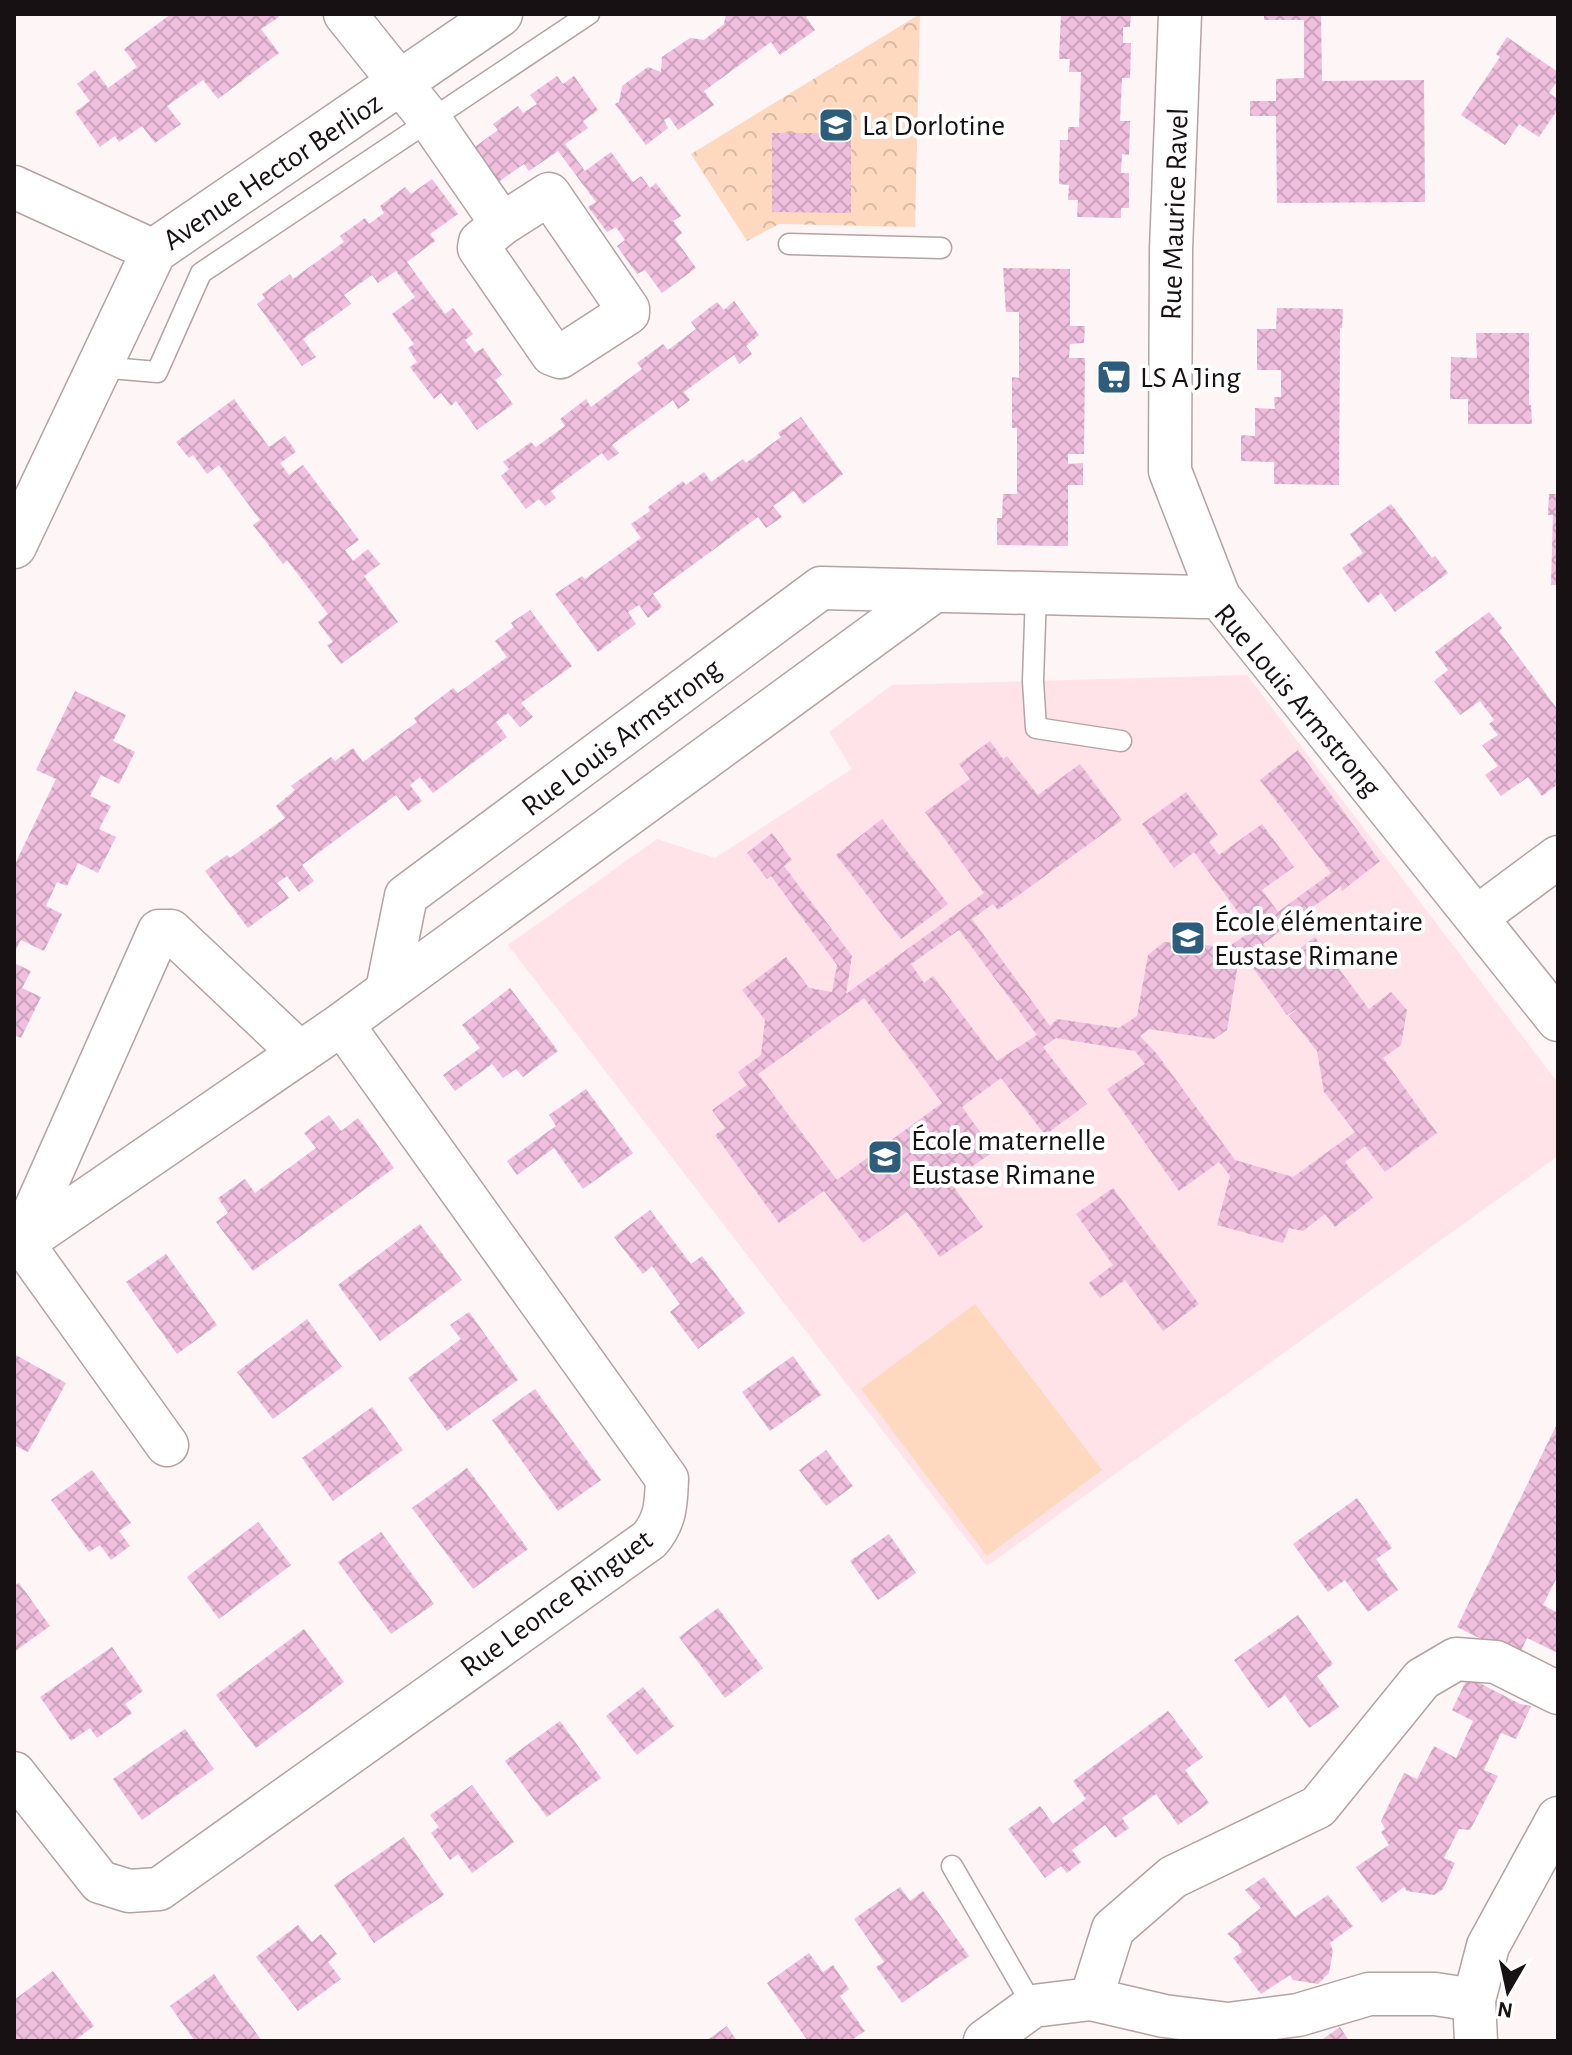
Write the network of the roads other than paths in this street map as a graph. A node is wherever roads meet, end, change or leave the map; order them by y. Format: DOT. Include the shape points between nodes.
graph roads {
  1 [pos="345,14"];
  2 [pos="500,14"];
  3 [pos="589,14"];
  4 [pos="1180,14"];
  5 [pos="401,83"];
  6 [pos="430,120"];
  7 [pos="14,187"];
  8 [pos="502,224"];
  9 [pos="789,244"];
  10 [pos="941,248"];
  11 [pos="154,251"];
  12 [pos="99,367"];
  13 [pos="14,546"];
  14 [pos="934,591"];
  15 [pos="1036,593"];
  16 [pos="1219,597"];
  17 [pos="1121,741"];
  18 [pos="1558,857"];
  19 [pos="1477,917"];
  20 [pos="387,990"];
  21 [pos="1558,1020"];
  22 [pos="342,1024"];
  23 [pos="300,1053"];
  24 [pos="18,1246"];
  25 [pos="167,1445"];
  26 [pos="1558,1693"];
  27 [pos="14,1773"];
  28 [pos="1558,1818"];
  29 [pos="952,1866"];
  30 [pos="1091,1999"];
  31 [pos="1474,2000"];
  32 [pos="1033,2006"];
  33 [pos="985,2041"];
  34 [pos="1476,2041"];
  1 -- 5 [label="street"];
  2 -- 5 [label="street, Avenue Hector Berlioz"];
  3 -- 6 [label="lane"];
  4 -- 16 [label="street, Rue Maurice Ravel" via="1170,471"];
  5 -- 6 [label="street"];
  5 -- 11 [label="street, Avenue Hector Berlioz"];
  6 -- 8 [label="street"];
  6 -- 12 [label="lane" via="201,273 157,372"];
  7 -- 11 [label="street"];
  9 -- 10 [label="lane"];
  11 -- 12 [label="street, Avenue Hector Berlioz"];
  12 -- 13 [label="street, Avenue Hector Berlioz"];
  14 -- 15 [label="street, Rue Louis Armstrong"];
  14 -- 20 [label="street"];
  14 -- 20 [label="street, Rue Louis Armstrong" via="821,588 406,896"];
  15 -- 16 [label="street, Rue Louis Armstrong"];
  15 -- 17 [label="lane" via="1036,728"];
  16 -- 19 [label="street, Rue Louis Armstrong"];
  18 -- 19 [label="street"];
  19 -- 21 [label="street, Rue Louis Armstrong"];
  20 -- 22 [label="street"];
  22 -- 23 [label="street"];
  22 -- 27 [label="street, Rue Leonce Ringuet" via="667,1479 660,1528 159,1889 129,1891 100,1882"];
  23 -- 24 [label="street"];
  23 -- 24 [label="street" via="171,931 159,931"];
  24 -- 25 [label="street"];
  26 -- 30 [label="street" via="1496,1662 1456,1659 1422,1679 1318,1807 1173,1877 1113,1929"];
  28 -- 31 [label="street" via="1488,1946"];
  29 -- 32 [label="lane"];
  30 -- 31 [label="street" via="1228,2024 1298,2015 1369,1994"];
  30 -- 32 [label="street"];
  31 -- 34 [label="street"];
  32 -- 33 [label="street"];
}
